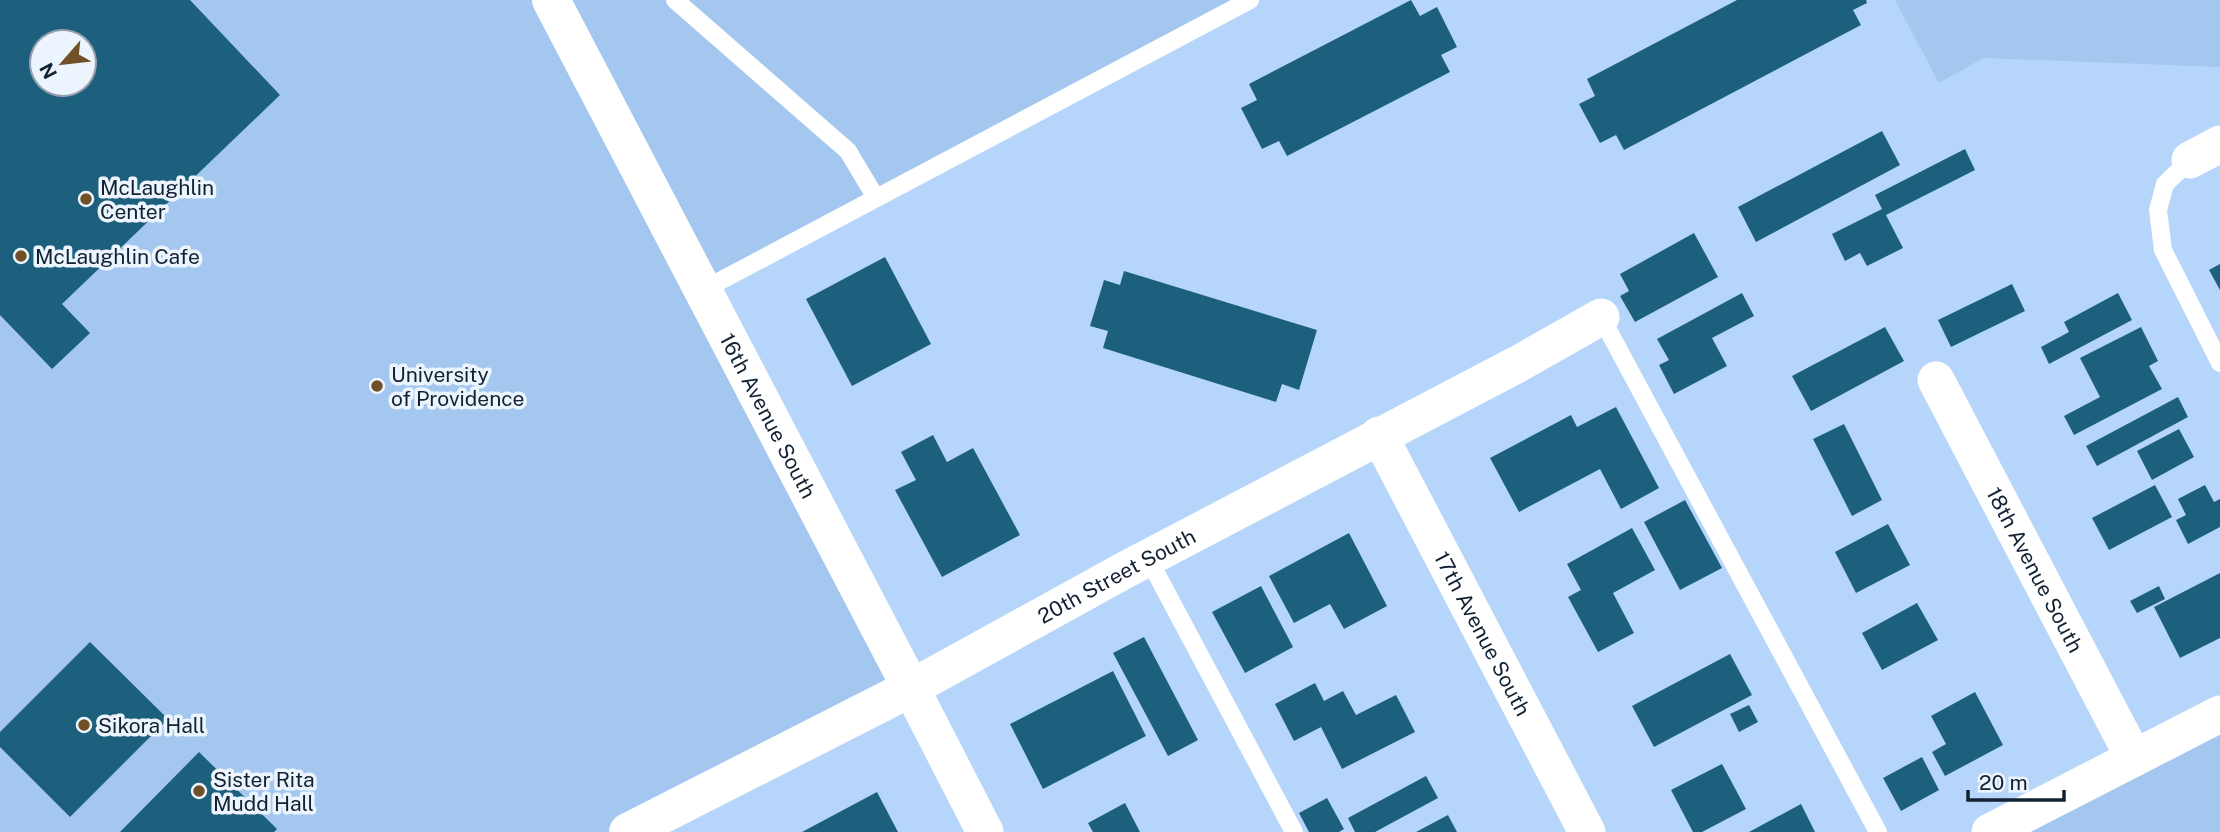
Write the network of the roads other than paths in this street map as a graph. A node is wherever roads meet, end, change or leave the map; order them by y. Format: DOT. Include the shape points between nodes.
graph roads {
  1 [pos="551,0"];
  2 [pos="674,0"];
  3 [pos="1250,0"];
  4 [pos="2205,152"];
  5 [pos="876,198"];
  6 [pos="703,290"];
  7 [pos="1601,317"];
  8 [pos="2220,363"];
  9 [pos="1936,380"];
  10 [pos="1379,435"];
  11 [pos="1148,558"];
  12 [pos="911,688"];
  13 [pos="2220,714"];
  14 [pos="2134,758"];
  15 [pos="641,829"];
  16 [pos="985,832"];
  17 [pos="1294,832"];
  18 [pos="1587,832"];
  19 [pos="1878,832"];
  20 [pos="1990,832"];
  1 -- 6 [label="street, 16th Avenue South"];
  2 -- 5 [label="lane" via="848,151"];
  3 -- 5 [label="lane"];
  4 -- 8 [label="lane" via="2165,184 2158,210 2163,250"];
  5 -- 6 [label="lane"];
  6 -- 12 [label="street, 16th Avenue South"];
  7 -- 10 [label="street, 20th Street South"];
  7 -- 19 [label="lane"];
  9 -- 14 [label="street, 18th Avenue South"];
  10 -- 11 [label="street, 20th Street South"];
  10 -- 18 [label="street, 17th Avenue South"];
  11 -- 12 [label="street, 20th Street South"];
  11 -- 17 [label="lane"];
  12 -- 15 [label="street, 20th Street South"];
  12 -- 16 [label="street, 16th Avenue South"];
  13 -- 14 [label="street"];
  14 -- 20 [label="street"];
}
